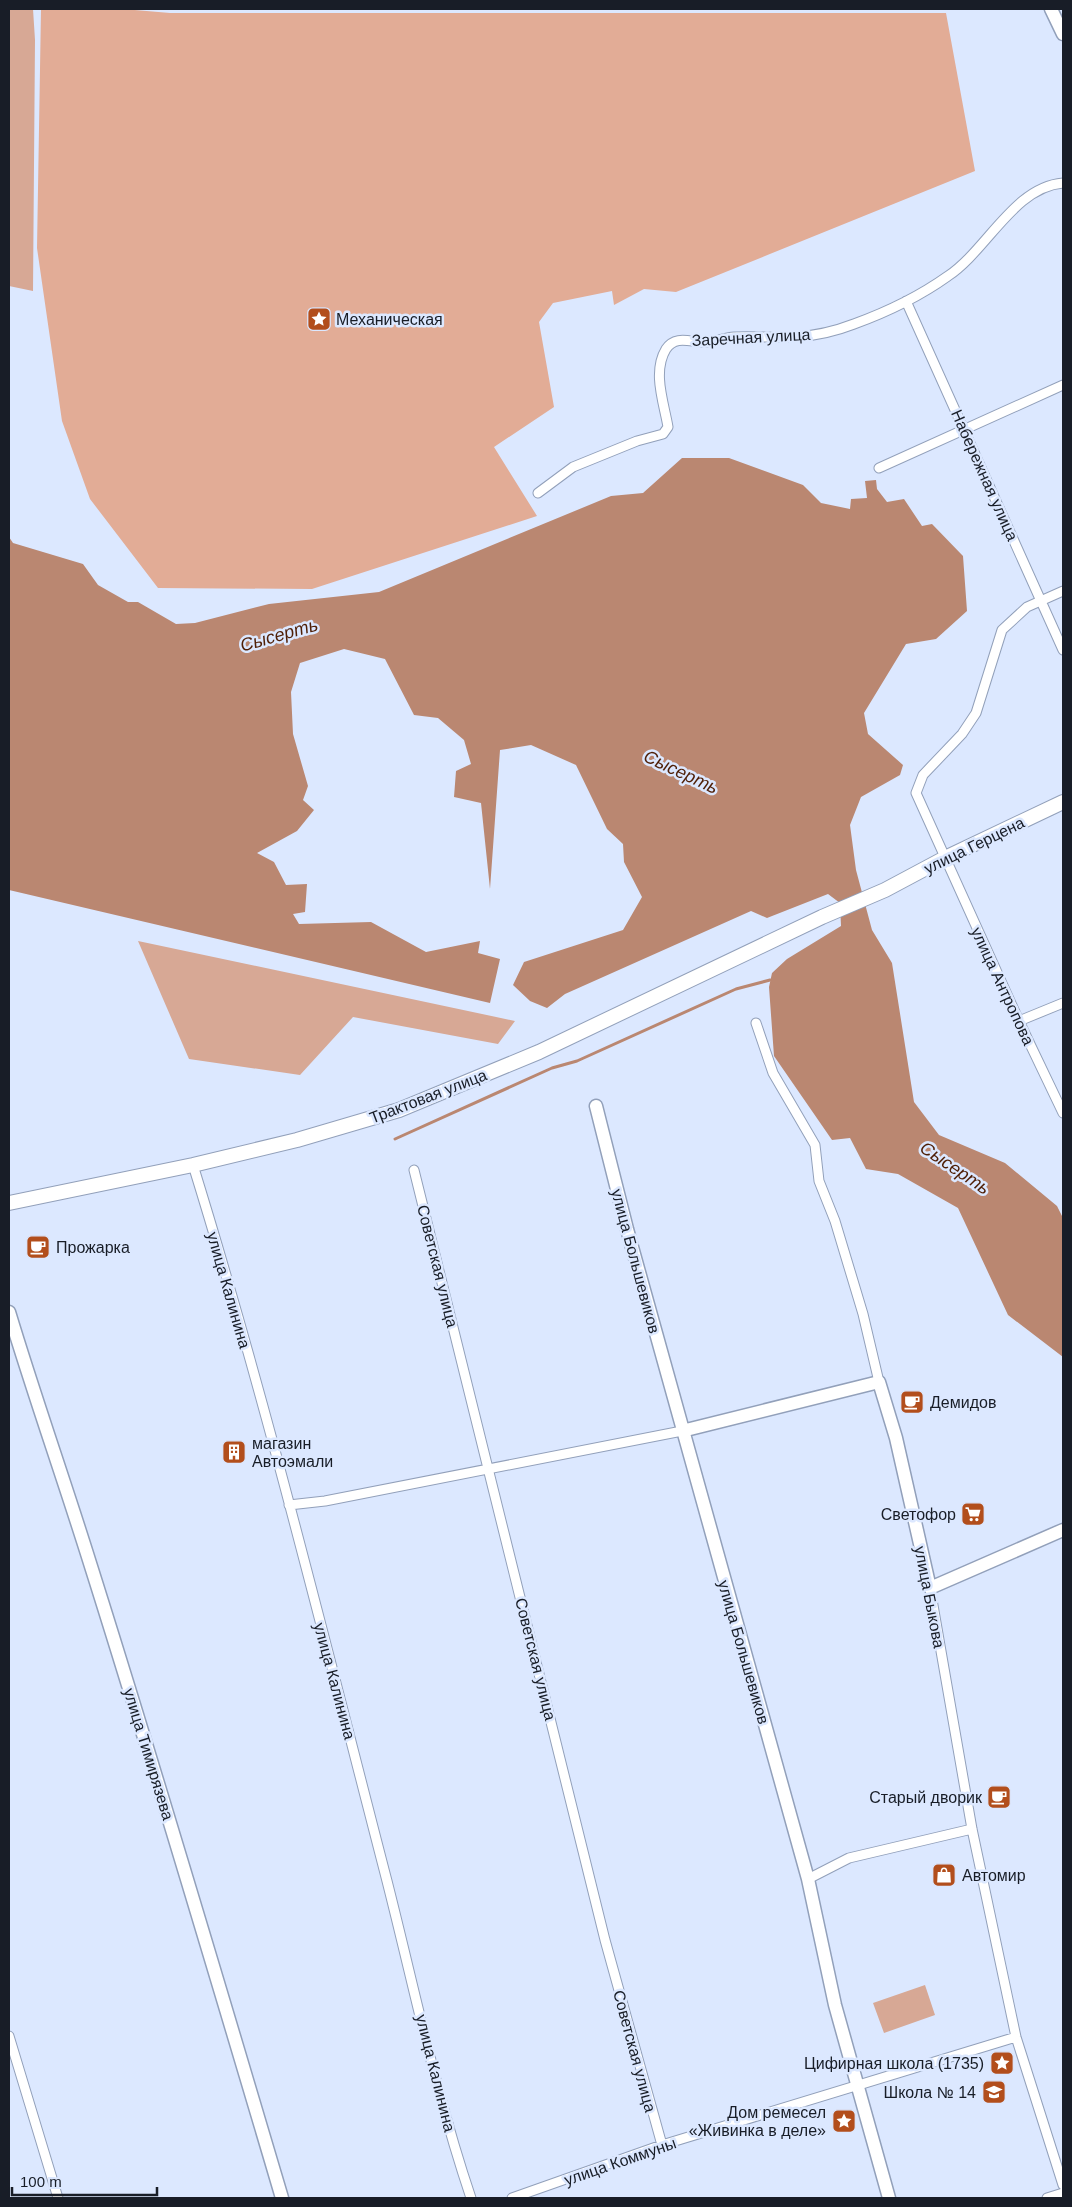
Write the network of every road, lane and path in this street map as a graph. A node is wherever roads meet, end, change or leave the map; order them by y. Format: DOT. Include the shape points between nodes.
graph roads {
  1 [pos="1051,9"];
  2 [pos="1063,34"];
  3 [pos="1063,183"];
  4 [pos="906,301"];
  5 [pos="1063,384"];
  6 [pos="964,430"];
  7 [pos="879,468"];
  8 [pos="538,493"];
  9 [pos="1063,591"];
  10 [pos="1041,601"];
  11 [pos="1063,650"];
  12 [pos="1063,802"];
  13 [pos="945,858"];
  14 [pos="822,917"];
  15 [pos="1063,1003"];
  16 [pos="1019,1021"];
  17 [pos="756,1023"];
  18 [pos="596,1106"];
  19 [pos="1063,1113"];
  20 [pos="193,1165"];
  21 [pos="414,1170"];
  22 [pos="9,1203"];
  23 [pos="9,1312"];
  24 [pos="879,1382"];
  25 [pos="682,1432"];
  26 [pos="490,1470"];
  27 [pos="289,1505"];
  28 [pos="1063,1530"];
  29 [pos="930,1588"];
  30 [pos="972,1830"];
  31 [pos="808,1879"];
  32 [pos="9,2036"];
  33 [pos="1016,2037"];
  34 [pos="859,2085"];
  35 [pos="662,2146"];
  36 [pos="1063,2185"];
  37 [pos="1063,2193"];
  38 [pos="58,2198"];
  39 [pos="282,2198"];
  40 [pos="471,2198"];
  41 [pos="512,2198"];
  42 [pos="889,2198"];
  43 [pos="1047,2198"];
  1 -- 2 [label="street"];
  3 -- 4 [label="street, Заречная улица" via="1049,184 1022,201 962,265"];
  4 -- 6 [label="street, Набережная улица"];
  4 -- 8 [label="street, Заречная улица" via="841,329 806,336 678,341 667,348 661,364 659,383 668,427 663,434 636,441 573,467"];
  5 -- 6 [label="street"];
  6 -- 7 [label="street"];
  6 -- 10 [label="street, Набережная улица"];
  9 -- 10 [label="street"];
  10 -- 11 [label="street, Набережная улица"];
  10 -- 13 [label="street, улица Антропова" via="1027,607 1002,630 976,713 962,734 923,775 916,793"];
  12 -- 13 [label="main road, улица Герцена"];
  13 -- 14 [label="main road, улица Герцена" via="885,890"];
  13 -- 16 [label="street, улица Антропова"];
  14 -- 20 [label="main road, Трактовая улица" via="545,1048 399,1110 297,1140"];
  15 -- 16 [label="street"];
  16 -- 19 [label="street, улица Антропова"];
  17 -- 24 [label="street, улица Быкова" via="773,1072 815,1145 818,1181 835,1221 861,1305"];
  18 -- 25 [label="street, улица Большевиков"];
  20 -- 22 [label="main road, Трактовая улица"];
  20 -- 27 [label="street, улица Калинина"];
  21 -- 26 [label="street, Советская улица"];
  23 -- 39 [label="street, улица Тимирязева" via="181,1859"];
  24 -- 25 [label="street"];
  24 -- 29 [label="street, улица Быкова" via="896,1438"];
  25 -- 26 [label="street"];
  25 -- 31 [label="street, улица Большевиков"];
  26 -- 27 [label="street"];
  26 -- 35 [label="street, Советская улица" via="605,1940"];
  27 -- 40 [label="street, улица Калинина" via="442,2105"];
  28 -- 29 [label="street"];
  29 -- 30 [label="street, улица Быкова"];
  30 -- 31 [label="street" via="849,1858"];
  30 -- 33 [label="street, улица Быкова"];
  31 -- 34 [label="street, улица Большевиков" via="835,2005"];
  32 -- 38 [label="street"];
  33 -- 34 [label="street, улица Коммуны"];
  33 -- 36 [label="street, улица Быкова"];
  34 -- 35 [label="street, улица Коммуны"];
  34 -- 42 [label="street, улица Большевиков"];
  35 -- 41 [label="street, улица Коммуны"];
  37 -- 43 [label="street"];
}
